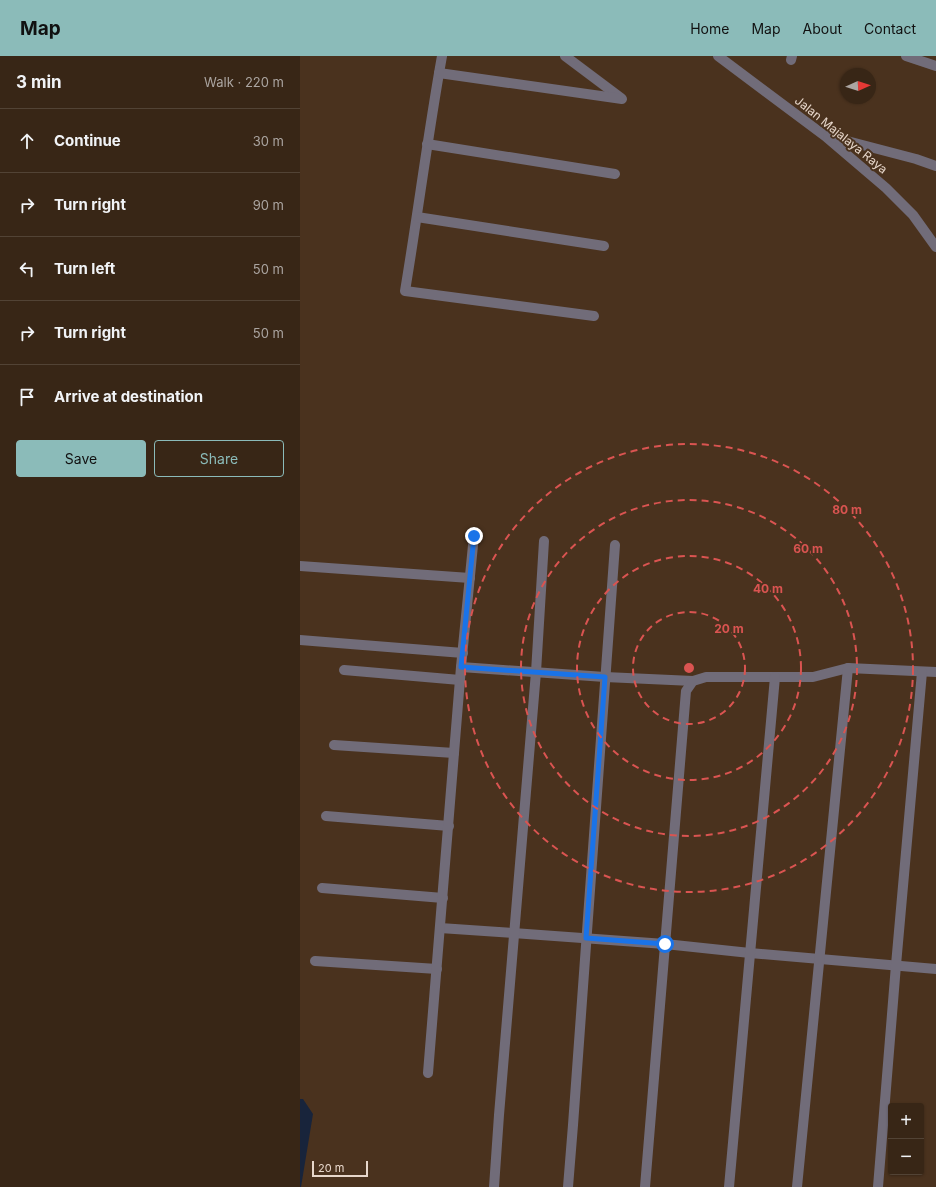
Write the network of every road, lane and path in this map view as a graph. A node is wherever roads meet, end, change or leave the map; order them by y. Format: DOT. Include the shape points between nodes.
graph roads {
  1 [pos="442,56"];
  2 [pos="565,56"];
  3 [pos="718,56"];
  4 [pos="906,56"];
  5 [pos="936,66"];
  6 [pos="439,73"];
  7 [pos="825,136"];
  8 [pos="427,144"];
  9 [pos="936,166"];
  10 [pos="615,174"];
  11 [pos="417,217"];
  12 [pos="604,246"];
  13 [pos="936,247"];
  14 [pos="594,316"];
  15 [pos="474,536"];
  16 [pos="544,541"];
  17 [pos="615,545"];
  18 [pos="300,566"];
  19 [pos="470,578"];
  20 [pos="300,640"];
  21 [pos="463,653"];
  22 [pos="461,667"];
  23 [pos="848,668"];
  24 [pos="344,670"];
  25 [pos="536,672"];
  26 [pos="922,672"];
  27 [pos="936,672"];
  28 [pos="605,677"];
  29 [pos="775,678"];
  30 [pos="460,680"];
  31 [pos="693,681"];
  32 [pos="334,745"];
  33 [pos="454,753"];
  34 [pos="326,816"];
  35 [pos="449,826"];
  36 [pos="322,888"];
  37 [pos="443,898"];
  38 [pos="440,928"];
  39 [pos="513,933"];
  40 [pos="586,938"];
  41 [pos="665,944"];
  42 [pos="750,953"];
  43 [pos="819,960"];
  44 [pos="315,961"];
  45 [pos="896,965"];
  46 [pos="936,969"];
  47 [pos="437,970"];
  48 [pos="428,1073"];
  49 [pos="494,1187"];
  50 [pos="568,1187"];
  51 [pos="645,1187"];
  52 [pos="729,1187"];
  53 [pos="797,1187"];
  54 [pos="878,1187"];
  1 -- 6 [label="street"];
  2 -- 6 [label="street" via="622,99"];
  3 -- 7 [label="street, Jalan Majalaya Raya"];
  4 -- 5 [label="street"];
  6 -- 8 [label="street"];
  7 -- 9 [label="street"];
  7 -- 13 [label="street, Jalan Majalaya Raya" via="886,188 913,215"];
  8 -- 10 [label="street"];
  8 -- 11 [label="street"];
  11 -- 12 [label="street"];
  11 -- 14 [label="street" via="406,291"];
  15 -- 19 [label="street"];
  16 -- 25 [label="street"];
  17 -- 28 [label="street"];
  18 -- 19 [label="street"];
  19 -- 21 [label="street"];
  20 -- 21 [label="street"];
  21 -- 22 [label="street"];
  22 -- 25 [label="street"];
  22 -- 30 [label="street"];
  23 -- 26 [label="street"];
  23 -- 29 [label="street" via="813,677"];
  23 -- 43 [label="street"];
  24 -- 30 [label="street"];
  25 -- 28 [label="street"];
  25 -- 39 [label="street"];
  26 -- 27 [label="street"];
  26 -- 45 [label="street"];
  28 -- 31 [label="street"];
  28 -- 40 [label="street"];
  29 -- 31 [label="street" via="706,677"];
  29 -- 42 [label="street"];
  30 -- 33 [label="street"];
  31 -- 41 [label="street" via="686,691"];
  32 -- 33 [label="street"];
  33 -- 35 [label="street"];
  34 -- 35 [label="street"];
  35 -- 37 [label="street"];
  36 -- 37 [label="street"];
  37 -- 38 [label="street"];
  38 -- 39 [label="street"];
  38 -- 47 [label="street"];
  39 -- 40 [label="street"];
  39 -- 49 [label="street"];
  40 -- 41 [label="street"];
  40 -- 50 [label="street"];
  41 -- 42 [label="street"];
  41 -- 51 [label="street"];
  42 -- 43 [label="street"];
  42 -- 52 [label="street"];
  43 -- 45 [label="street"];
  43 -- 53 [label="street"];
  44 -- 47 [label="street"];
  45 -- 46 [label="street"];
  45 -- 54 [label="street"];
  47 -- 48 [label="street"];
}
